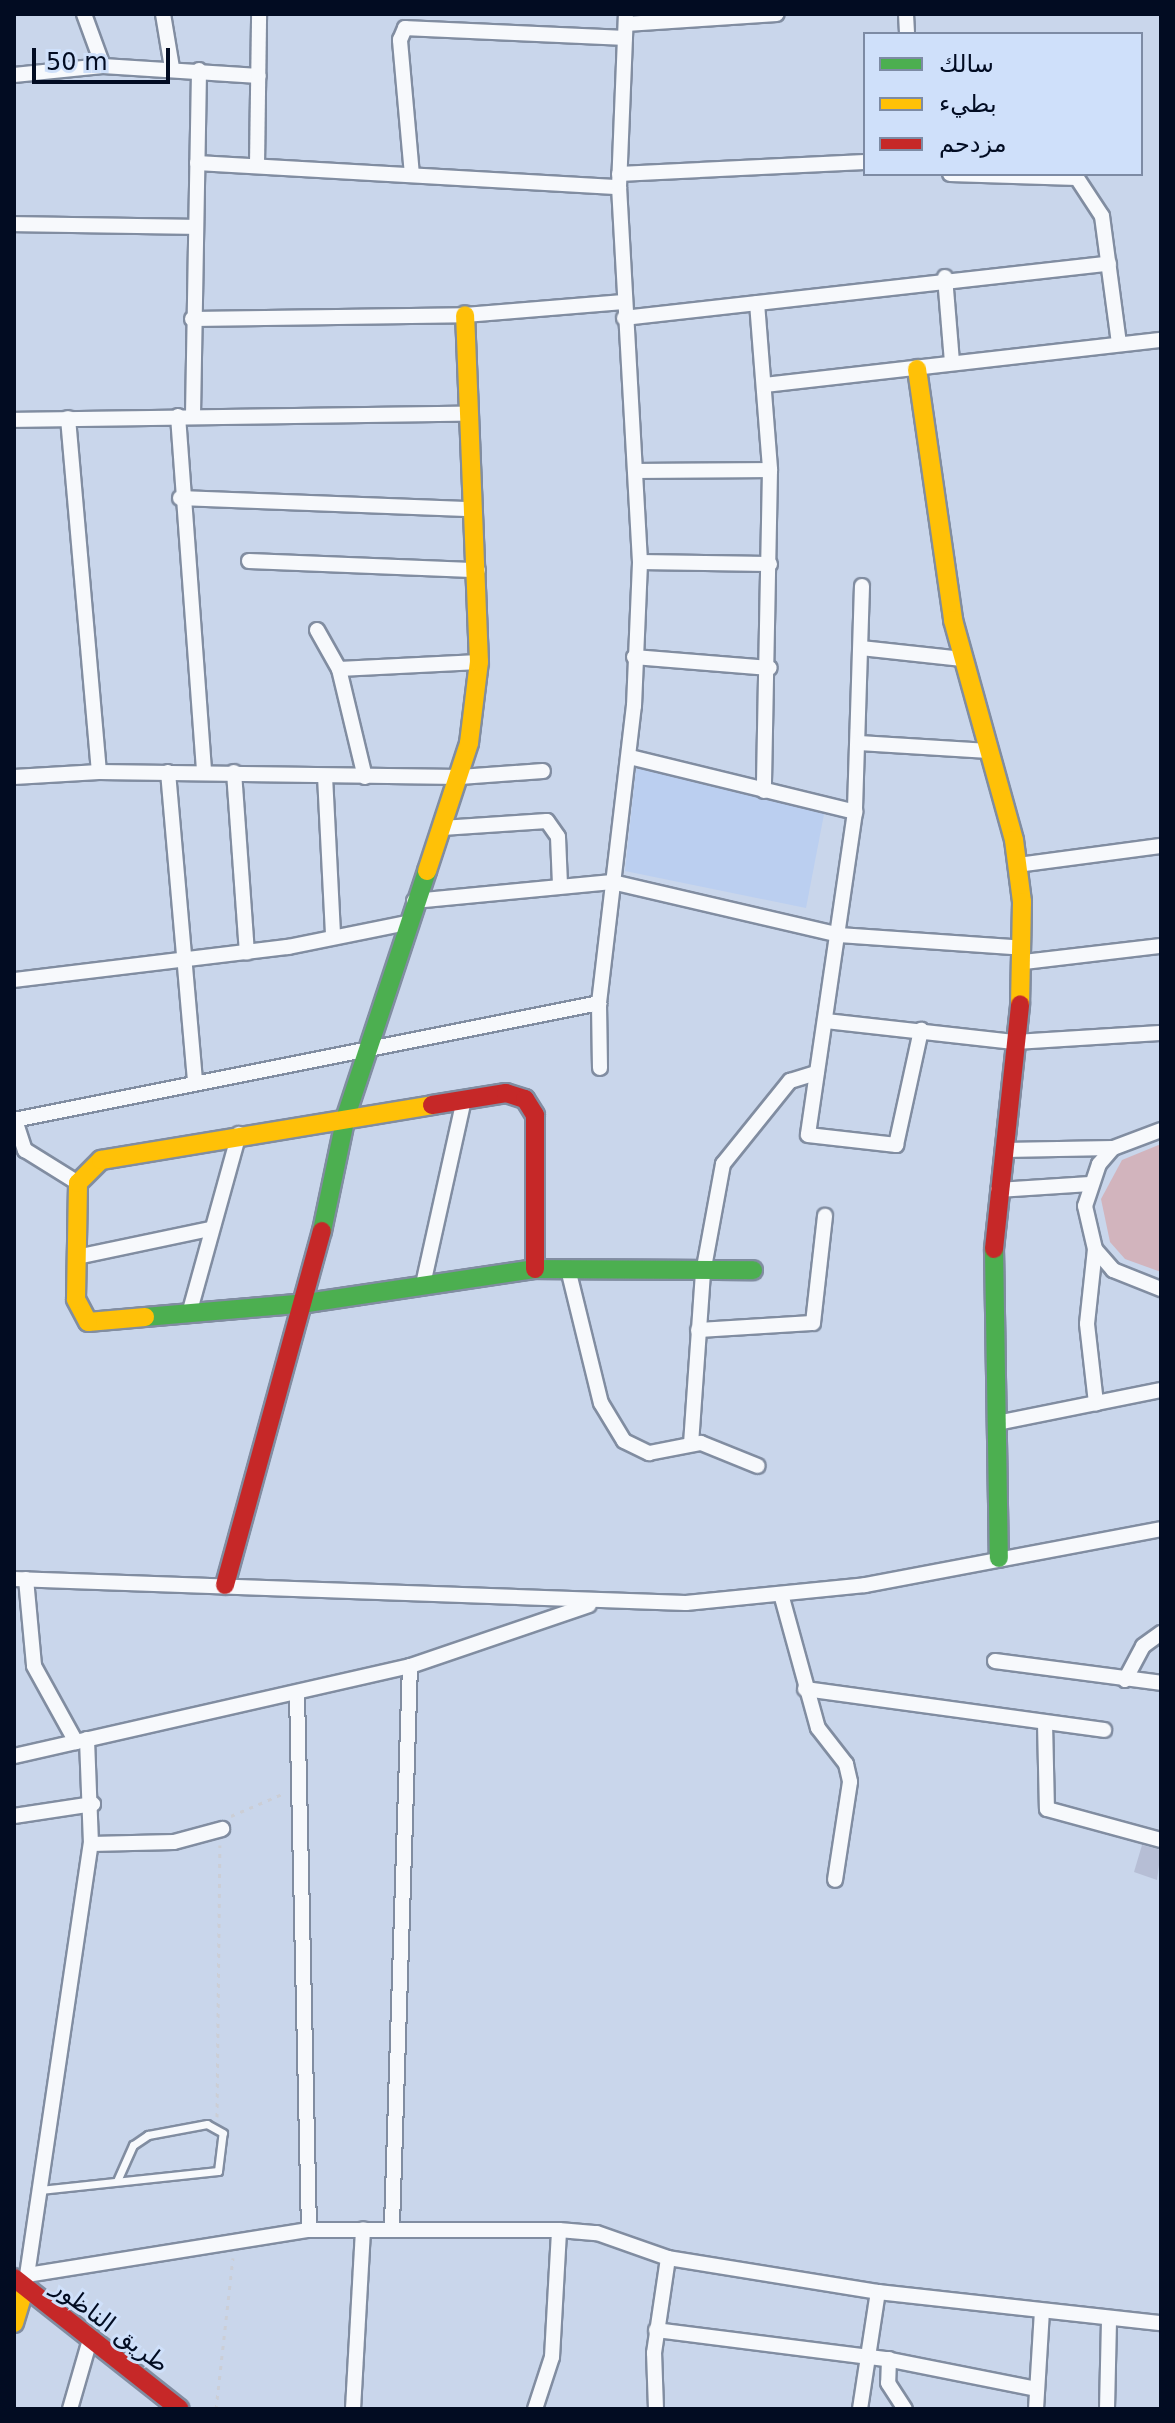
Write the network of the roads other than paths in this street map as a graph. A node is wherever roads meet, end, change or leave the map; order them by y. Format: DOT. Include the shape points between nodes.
graph roads {
  1 [pos="84,14"];
  2 [pos="163,14"];
  3 [pos="259,14"];
  4 [pos="777,14"];
  5 [pos="626,25"];
  6 [pos="103,66"];
  7 [pos="172,68"];
  8 [pos="199,70"];
  9 [pos="14,75"];
  10 [pos="259,76"];
  11 [pos="863,162"];
  12 [pos="197,163"];
  13 [pos="257,165"];
  14 [pos="412,175"];
  15 [pos="1014,176"];
  16 [pos="619,181"];
  17 [pos="14,209"];
  18 [pos="15,224"];
  19 [pos="195,227"];
  20 [pos="1109,264"];
  21 [pos="945,277"];
  22 [pos="623,302"];
  23 [pos="757,303"];
  24 [pos="465,315"];
  25 [pos="624,318"];
  26 [pos="192,319"];
  27 [pos="1161,340"];
  28 [pos="1119,344"];
  29 [pos="952,363"];
  30 [pos="917,369"];
  31 [pos="765,385"];
  32 [pos="467,414"];
  33 [pos="185,416"];
  34 [pos="68,418"];
  35 [pos="14,420"];
  36 [pos="770,470"];
  37 [pos="639,471"];
  38 [pos="180,498"];
  39 [pos="472,509"];
  40 [pos="249,561"];
  41 [pos="640,562"];
  42 [pos="770,564"];
  43 [pos="478,570"];
  44 [pos="862,586"];
  45 [pos="317,630"];
  46 [pos="861,648"];
  47 [pos="634,657"];
  48 [pos="962,659"];
  49 [pos="479,662"];
  50 [pos="770,668"];
  51 [pos="339,669"];
  52 [pos="858,743"];
  53 [pos="990,751"];
  54 [pos="630,757"];
  55 [pos="543,771"];
  56 [pos="99,772"];
  57 [pos="168,772"];
  58 [pos="204,772"];
  59 [pos="234,772"];
  60 [pos="325,776"];
  61 [pos="14,777"];
  62 [pos="365,777"];
  63 [pos="460,777"];
  64 [pos="764,791"];
  65 [pos="855,812"];
  66 [pos="442,828"];
  67 [pos="1161,846"];
  68 [pos="1018,865"];
  69 [pos="612,882"];
  70 [pos="560,884"];
  71 [pos="414,901"];
  72 [pos="407,923"];
  73 [pos="333,935"];
  74 [pos="839,935"];
  75 [pos="1161,946"];
  76 [pos="247,953"];
  77 [pos="1024,955"];
  78 [pos="186,961"];
  79 [pos="14,980"];
  80 [pos="599,1003"];
  81 [pos="826,1021"];
  82 [pos="921,1030"];
  83 [pos="1161,1033"];
  84 [pos="1014,1042"];
  85 [pos="367,1048"];
  86 [pos="600,1068"];
  87 [pos="817,1073"];
  88 [pos="195,1080"];
  89 [pos="464,1099"];
  90 [pos="346,1116"];
  91 [pos="15,1120"];
  92 [pos="1161,1130"];
  93 [pos="239,1134"];
  94 [pos="1113,1148"];
  95 [pos="1004,1150"];
  96 [pos="78,1183"];
  97 [pos="1090,1184"];
  98 [pos="998,1190"];
  99 [pos="825,1216"];
  100 [pos="210,1229"];
  101 [pos="1095,1249"];
  102 [pos="77,1257"];
  103 [pos="535,1269"];
  104 [pos="568,1269"];
  105 [pos="753,1270"];
  106 [pos="703,1273"];
  107 [pos="424,1280"];
  108 [pos="1161,1289"];
  109 [pos="307,1303"];
  110 [pos="189,1314"];
  111 [pos="698,1330"];
  112 [pos="1161,1390"];
  113 [pos="1096,1403"];
  114 [pos="997,1423"];
  115 [pos="691,1444"];
  116 [pos="758,1466"];
  117 [pos="1161,1529"];
  118 [pos="999,1558"];
  119 [pos="20,1579"];
  120 [pos="225,1585"];
  121 [pos="781,1594"];
  122 [pos="513,1600"];
  123 [pos="596,1602"];
  124 [pos="517,1630"];
  125 [pos="1161,1633"];
  126 [pos="995,1661"];
  127 [pos="410,1666"];
  128 [pos="1125,1680"];
  129 [pos="1161,1683"];
  130 [pos="805,1689"];
  131 [pos="297,1693"];
  132 [pos="1045,1723"];
  133 [pos="1104,1730"];
  134 [pos="82,1741"];
  135 [pos="14,1756"];
  136 [pos="93,1804"];
  137 [pos="14,1816"];
  138 [pos="222,1829"];
  139 [pos="1161,1840"];
  140 [pos="91,1844"];
  141 [pos="835,1880"];
  142 [pos="117,2181"];
  143 [pos="40,2190"];
  144 [pos="392,2225"];
  145 [pos="363,2229"];
  146 [pos="309,2230"];
  147 [pos="559,2230"];
  148 [pos="668,2258"];
  149 [pos="22,2282"];
  150 [pos="878,2292"];
  151 [pos="1042,2311"];
  152 [pos="1109,2318"];
  153 [pos="14,2323"];
  154 [pos="1161,2323"];
  155 [pos="656,2330"];
  156 [pos="89,2343"];
  157 [pos="870,2356"];
  158 [pos="889,2359"];
  159 [pos="1036,2389"];
  160 [pos="70,2409"];
  161 [pos="180,2409"];
  162 [pos="353,2409"];
  163 [pos="535,2409"];
  164 [pos="656,2409"];
  165 [pos="860,2409"];
  166 [pos="905,2409"];
  167 [pos="1036,2409"];
  168 [pos="1107,2409"];
  1 -- 6 [label="street"];
  2 -- 7 [label="street"];
  3 -- 10 [label="street"];
  4 -- 5 [label="street"];
  5 -- 14 [label="street" via="405,28 400,40"];
  5 -- 16 [label="street"];
  6 -- 7 [label="street"];
  6 -- 9 [label="street"];
  7 -- 8 [label="street"];
  8 -- 10 [label="street"];
  8 -- 12 [label="street"];
  10 -- 13 [label="street"];
  11 -- 16 [label="street"];
  12 -- 13 [label="street"];
  12 -- 19 [label="street"];
  13 -- 14 [label="street"];
  14 -- 16 [label="street"];
  15 -- 20 [label="street" via="1077,178 1102,216"];
  16 -- 22 [label="street"];
  17 -- 18 [label="street"];
  18 -- 19 [label="street"];
  19 -- 26 [label="street"];
  20 -- 21 [label="street"];
  20 -- 28 [label="street"];
  21 -- 23 [label="street"];
  21 -- 29 [label="street"];
  22 -- 24 [label="street"];
  22 -- 25 [label="street"];
  23 -- 25 [label="street"];
  23 -- 31 [label="street"];
  24 -- 26 [label="street"];
  24 -- 32 [label="street"];
  25 -- 37 [label="street"];
  26 -- 33 [label="street"];
  27 -- 28 [label="street"];
  28 -- 29 [label="street"];
  29 -- 30 [label="street"];
  30 -- 31 [label="street"];
  30 -- 48 [label="street"];
  31 -- 36 [label="street"];
  32 -- 33 [label="street"];
  32 -- 39 [label="street"];
  33 -- 34 [label="street"];
  33 -- 38 [label="street"];
  34 -- 35 [label="street"];
  34 -- 56 [label="street"];
  36 -- 37 [label="street"];
  36 -- 42 [label="street"];
  37 -- 41 [label="street"];
  38 -- 39 [label="street"];
  38 -- 58 [label="street"];
  39 -- 43 [label="street"];
  40 -- 43 [label="street"];
  41 -- 42 [label="street"];
  41 -- 47 [label="street"];
  42 -- 50 [label="street"];
  43 -- 49 [label="street"];
  44 -- 46 [label="street"];
  45 -- 51 [label="street"];
  46 -- 48 [label="street"];
  46 -- 52 [label="street"];
  47 -- 50 [label="street"];
  47 -- 54 [label="street"];
  48 -- 53 [label="street"];
  49 -- 51 [label="street"];
  49 -- 63 [label="street"];
  50 -- 64 [label="street"];
  51 -- 62 [label="street"];
  52 -- 53 [label="street"];
  52 -- 65 [label="street"];
  53 -- 68 [label="street"];
  54 -- 64 [label="street"];
  54 -- 69 [label="street"];
  55 -- 63 [label="street"];
  56 -- 57 [label="street"];
  56 -- 61 [label="street"];
  57 -- 58 [label="street"];
  57 -- 78 [label="street"];
  58 -- 59 [label="street"];
  59 -- 60 [label="street"];
  59 -- 76 [label="street"];
  60 -- 62 [label="street"];
  60 -- 73 [label="street"];
  62 -- 63 [label="street"];
  63 -- 66 [label="street"];
  64 -- 65 [label="street"];
  65 -- 74 [label="street"];
  66 -- 70 [label="street" via="547,821 557,830"];
  66 -- 71 [label="street"];
  67 -- 68 [label="street"];
  68 -- 77 [label="street"];
  69 -- 70 [label="street"];
  69 -- 74 [label="street"];
  69 -- 80 [label="street"];
  70 -- 71 [label="street"];
  71 -- 72 [label="street"];
  72 -- 73 [label="street"];
  72 -- 85 [label="street"];
  73 -- 76 [label="street"];
  74 -- 77 [label="street"];
  74 -- 81 [label="street"];
  75 -- 77 [label="street"];
  76 -- 78 [label="street"];
  77 -- 84 [label="street"];
  78 -- 79 [label="street"];
  78 -- 88 [label="street"];
  80 -- 85 [label="street"];
  80 -- 86 [label="street"];
  81 -- 82 [label="street"];
  81 -- 87 [label="street"];
  82 -- 84 [label="street"];
  82 -- 87 [label="street" via="899,1141 891,1147 808,1135"];
  83 -- 84 [label="street"];
  84 -- 95 [label="street"];
  85 -- 88 [label="street"];
  85 -- 90 [label="street"];
  87 -- 106 [label="street" via="790,1081 726,1154"];
  88 -- 91 [label="street"];
  89 -- 90 [label="street"];
  89 -- 103 [label="street" via="506,1093 525,1099 535,1115"];
  89 -- 107 [label="street"];
  90 -- 93 [label="street"];
  90 -- 109 [label="street"];
  91 -- 96 [label="street" via="25,1150"];
  92 -- 94 [label="street"];
  93 -- 96 [label="street" via="101,1160"];
  93 -- 100 [label="street"];
  94 -- 95 [label="street"];
  94 -- 97 [label="street"];
  95 -- 98 [label="street"];
  96 -- 102 [label="street"];
  97 -- 98 [label="street"];
  97 -- 101 [label="street" via="1087,1228"];
  98 -- 114 [label="street" via="992,1302"];
  99 -- 111 [label="street" via="813,1323"];
  100 -- 102 [label="street"];
  100 -- 110 [label="street"];
  101 -- 108 [label="street" via="1113,1270"];
  101 -- 113 [label="street" via="1087,1324"];
  102 -- 110 [label="street" via="83,1321"];
  103 -- 104 [label="street"];
  103 -- 107 [label="street"];
  104 -- 106 [label="street"];
  104 -- 115 [label="street" via="607,1421 635,1449"];
  105 -- 106 [label="street"];
  106 -- 111 [label="street"];
  107 -- 109 [label="street"];
  109 -- 110 [label="street"];
  109 -- 120 [label="street"];
  111 -- 115 [label="street"];
  112 -- 113 [label="street"];
  113 -- 114 [label="street"];
  114 -- 118 [label="street"];
  115 -- 116 [label="street"];
  117 -- 118 [label="street"];
  118 -- 121 [label="street"];
  119 -- 120 [label="street"];
  119 -- 134 [label="street" via="34,1666"];
  120 -- 122 [label="street"];
  121 -- 123 [label="street"];
  121 -- 130 [label="street"];
  122 -- 123 [label="street"];
  122 -- 124 [label="street"];
  123 -- 124 [label="street"];
  124 -- 127 [label="street"];
  125 -- 128 [label="street" via="1143,1646"];
  126 -- 128 [label="street"];
  127 -- 131 [label="street"];
  127 -- 144 [label="street"];
  128 -- 129 [label="street"];
  130 -- 132 [label="street"];
  130 -- 141 [label="street" via="850,1782"];
  131 -- 134 [label="street"];
  131 -- 146 [label="street"];
  132 -- 133 [label="street"];
  132 -- 139 [label="street" via="1047,1809"];
  134 -- 135 [label="street"];
  134 -- 136 [label="street"];
  136 -- 137 [label="street"];
  136 -- 140 [label="street"];
  138 -- 140 [label="street" via="174,1842"];
  140 -- 143 [label="street"];
  142 -- 142 [label="lane" via="218,2171 217,2125 137,2141"];
  142 -- 143 [label="lane"];
  143 -- 149 [label="street"];
  144 -- 145 [label="street"];
  144 -- 147 [label="street"];
  145 -- 146 [label="street"];
  145 -- 162 [label="street"];
  146 -- 149 [label="street" via="235,2237"];
  147 -- 148 [label="street" via="597,2233"];
  147 -- 163 [label="street" via="552,2357"];
  148 -- 150 [label="street"];
  148 -- 155 [label="street"];
  149 -- 153 [label="street"];
  149 -- 156 [label="street, طريق الناظور"];
  150 -- 151 [label="street"];
  150 -- 157 [label="street"];
  151 -- 152 [label="street"];
  151 -- 159 [label="street"];
  152 -- 154 [label="street"];
  152 -- 168 [label="street"];
  155 -- 157 [label="street"];
  155 -- 164 [label="street"];
  156 -- 160 [label="street"];
  156 -- 161 [label="street, طريق الناظور"];
  157 -- 158 [label="street"];
  157 -- 165 [label="street"];
  158 -- 159 [label="street"];
  158 -- 166 [label="street" via="888,2383"];
  159 -- 167 [label="street"];
}
